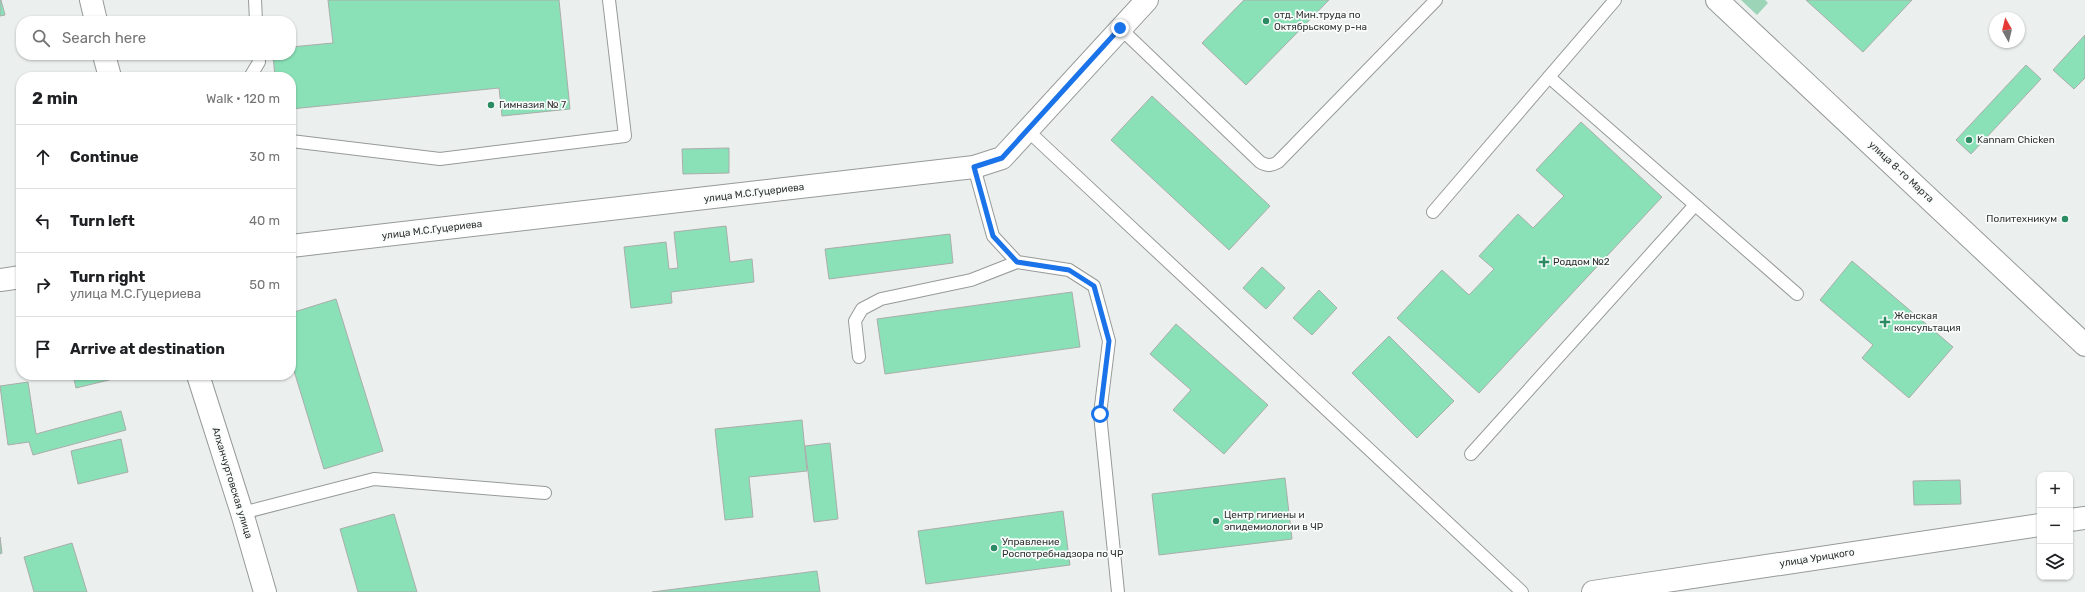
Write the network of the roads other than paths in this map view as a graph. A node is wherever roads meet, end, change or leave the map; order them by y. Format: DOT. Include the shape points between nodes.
graph roads {
  1 [pos="91,0"];
  2 [pos="255,0"];
  3 [pos="609,0"];
  4 [pos="1147,0"];
  5 [pos="1436,0"];
  6 [pos="1615,0"];
  7 [pos="1717,0"];
  8 [pos="95,16"];
  9 [pos="256,16"];
  10 [pos="1120,28"];
  11 [pos="105,60"];
  12 [pos="259,60"];
  13 [pos="109,72"];
  14 [pos="253,72"];
  15 [pos="1549,77"];
  16 [pos="1028,130"];
  17 [pos="296,142"];
  18 [pos="974,167"];
  19 [pos="1695,205"];
  20 [pos="1433,212"];
  21 [pos="296,245"];
  22 [pos="1017,262"];
  23 [pos="16,278"];
  24 [pos="0,280"];
  25 [pos="1797,294"];
  26 [pos="2085,345"];
  27 [pos="859,357"];
  28 [pos="200,380"];
  29 [pos="1472,454"];
  30 [pos="545,493"];
  31 [pos="242,512"];
  32 [pos="2085,518"];
  33 [pos="2073,520"];
  34 [pos="2037,524"];
  35 [pos="265,592"];
  36 [pos="1118,592"];
  37 [pos="1522,592"];
  38 [pos="1593,592"];
  1 -- 8 [label="street"];
  2 -- 9 [label="lane"];
  3 -- 17 [label="lane" via="625,136 440,159"];
  4 -- 10 [label="street, улица М.С.Гуцериева"];
  5 -- 10 [label="lane" via="1278,162 1266,166"];
  6 -- 15 [label="lane"];
  7 -- 26 [label="street, улица 8-го Марта"];
  10 -- 16 [label="street, улица М.С.Гуцериева"];
  11 -- 13 [label="street"];
  12 -- 14 [label="lane"];
  15 -- 19 [label="lane"];
  15 -- 20 [label="lane"];
  16 -- 18 [label="street, улица М.С.Гуцериева" via="1002,158"];
  16 -- 37 [label="lane"];
  18 -- 21 [label="street, улица М.С.Гуцериева"];
  18 -- 22 [label="lane" via="993,236"];
  19 -- 25 [label="lane"];
  19 -- 29 [label="lane"];
  22 -- 27 [label="lane" via="971,280 881,299 862,309 855,321"];
  22 -- 36 [label="lane" via="1069,270 1094,286 1109,341 1100,414"];
  23 -- 24 [label="street"];
  28 -- 31 [label="street, Алханчуртовская улица"];
  30 -- 31 [label="lane" via="374,479"];
  31 -- 35 [label="street, Алханчуртовская улица"];
  32 -- 33 [label="street"];
  34 -- 38 [label="street, улица Урицкого"];
}
